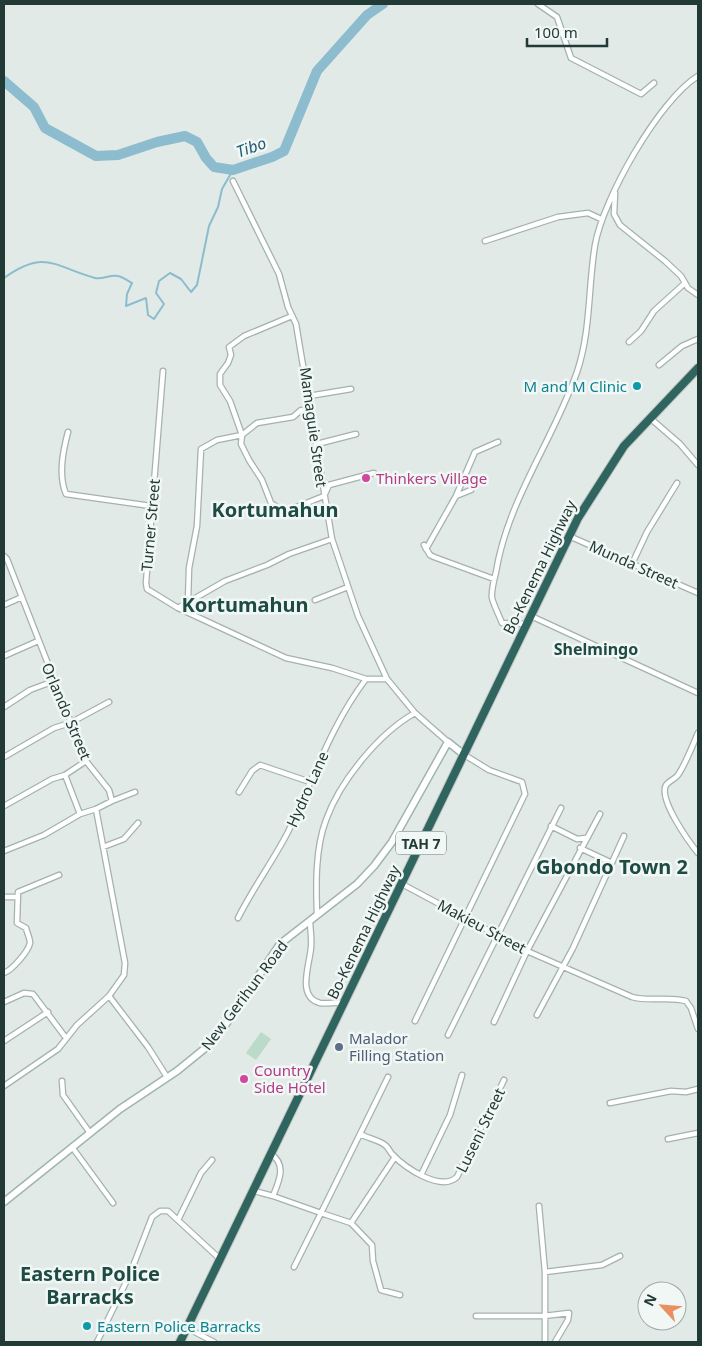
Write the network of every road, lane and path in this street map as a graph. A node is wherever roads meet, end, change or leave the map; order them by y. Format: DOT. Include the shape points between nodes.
graph roads {
  1 [pos="538,4"];
  2 [pos="698,76"];
  3 [pos="654,83"];
  4 [pos="233,181"];
  5 [pos="615,192"];
  6 [pos="601,219"];
  7 [pos="484,241"];
  8 [pos="685,283"];
  9 [pos="698,295"];
  10 [pos="292,316"];
  11 [pos="698,339"];
  12 [pos="629,342"];
  13 [pos="659,365"];
  14 [pos="698,368"];
  15 [pos="163,371"];
  16 [pos="351,389"];
  17 [pos="310,396"];
  18 [pos="313,415"];
  19 [pos="650,418"];
  20 [pos="68,432"];
  21 [pos="356,434"];
  22 [pos="242,435"];
  23 [pos="498,442"];
  24 [pos="317,444"];
  25 [pos="698,465"];
  26 [pos="374,473"];
  27 [pos="677,483"];
  28 [pos="471,490"];
  29 [pos="324,496"];
  30 [pos="456,496"];
  31 [pos="151,506"];
  32 [pos="569,536"];
  33 [pos="332,539"];
  34 [pos="6,557"];
  35 [pos="632,564"];
  36 [pos="494,579"];
  37 [pos="348,587"];
  38 [pos="698,593"];
  39 [pos="22,597"];
  40 [pos="314,600"];
  41 [pos="188,601"];
  42 [pos="4,605"];
  43 [pos="178,608"];
  44 [pos="531,616"];
  45 [pos="527,624"];
  46 [pos="38,641"];
  47 [pos="4,656"];
  48 [pos="366,679"];
  49 [pos="387,679"];
  50 [pos="54,681"];
  51 [pos="698,693"];
  52 [pos="109,702"];
  53 [pos="4,707"];
  54 [pos="415,712"];
  55 [pos="70,723"];
  56 [pos="698,733"];
  57 [pos="448,742"];
  58 [pos="463,754"];
  59 [pos="4,757"];
  60 [pos="86,762"];
  61 [pos="65,774"];
  62 [pos="310,782"];
  63 [pos="135,792"];
  64 [pos="239,792"];
  65 [pos="112,801"];
  66 [pos="4,806"];
  67 [pos="561,808"];
  68 [pos="96,809"];
  69 [pos="80,814"];
  70 [pos="600,814"];
  71 [pos="138,823"];
  72 [pos="551,826"];
  73 [pos="624,836"];
  74 [pos="586,838"];
  75 [pos="103,847"];
  76 [pos="580,848"];
  77 [pos="4,851"];
  78 [pos="698,853"];
  79 [pos="612,863"];
  80 [pos="59,875"];
  81 [pos="402,884"];
  82 [pos="4,897"];
  83 [pos="18,897"];
  84 [pos="317,915"];
  85 [pos="238,918"];
  86 [pos="466,918"];
  87 [pos="310,920"];
  88 [pos="496,935"];
  89 [pos="527,951"];
  90 [pos="563,965"];
  91 [pos="4,973"];
  92 [pos="108,996"];
  93 [pos="4,1002"];
  94 [pos="344,1002"];
  95 [pos="48,1012"];
  96 [pos="537,1014"];
  97 [pos="415,1021"];
  98 [pos="494,1022"];
  99 [pos="698,1029"];
  100 [pos="448,1035"];
  101 [pos="66,1038"];
  102 [pos="4,1041"];
  103 [pos="462,1075"];
  104 [pos="167,1077"];
  105 [pos="388,1077"];
  106 [pos="504,1080"];
  107 [pos="62,1081"];
  108 [pos="4,1086"];
  109 [pos="698,1089"];
  110 [pos="610,1103"];
  111 [pos="90,1133"];
  112 [pos="698,1133"];
  113 [pos="360,1134"];
  114 [pos="668,1139"];
  115 [pos="72,1147"];
  116 [pos="272,1154"];
  117 [pos="395,1157"];
  118 [pos="212,1160"];
  119 [pos="421,1175"];
  120 [pos="254,1192"];
  121 [pos="273,1196"];
  122 [pos="4,1202"];
  123 [pos="113,1203"];
  124 [pos="539,1206"];
  125 [pos="321,1213"];
  126 [pos="178,1220"];
  127 [pos="351,1223"];
  128 [pos="620,1256"];
  129 [pos="220,1259"];
  130 [pos="294,1267"];
  131 [pos="545,1272"];
  132 [pos="400,1295"];
  133 [pos="476,1316"];
  134 [pos="544,1316"];
  135 [pos="187,1328"];
  136 [pos="97,1342"];
  137 [pos="180,1342"];
  138 [pos="214,1342"];
  139 [pos="545,1342"];
  140 [pos="555,1342"];
  1 -- 3 [label="street" via="557,17 572,58 641,94"];
  2 -- 5 [label="street" via="686,84 653,124"];
  4 -- 10 [label="street, Mamaguie Street" via="279,274"];
  5 -- 6 [label="street"];
  5 -- 8 [label="street" via="614,214 620,225 665,261"];
  6 -- 7 [label="street" via="588,213 558,217"];
  6 -- 36 [label="street" via="595,244 588,328 577,370 512,510"];
  8 -- 9 [label="street"];
  8 -- 12 [label="street" via="654,311"];
  10 -- 17 [label="street, Mamaguie Street" via="303,351"];
  10 -- 22 [label="street" via="244,336 229,347 231,355 220,374 220,385 230,401"];
  11 -- 13 [label="street" via="682,346"];
  14 -- 19 [label="highway, Bo-Kenema Highway / TAH 7"];
  15 -- 31 [label="street, Turner Street"];
  16 -- 17 [label="street"];
  17 -- 18 [label="street, Mamaguie Street"];
  18 -- 22 [label="street" via="301,410 293,418 257,423"];
  18 -- 24 [label="street, Mamaguie Street"];
  19 -- 25 [label="street"];
  19 -- 32 [label="highway, Bo-Kenema Highway / TAH 7" via="624,446 589,498"];
  20 -- 31 [label="street" via="63,452 66,494"];
  21 -- 24 [label="street"];
  22 -- 29 [label="street" via="242,444 271,503 284,512"];
  22 -- 41 [label="street" via="217,440 201,449 197,526 189,568"];
  23 -- 30 [label="street" via="475,452"];
  24 -- 29 [label="street, Mamaguie Street"];
  26 -- 29 [label="street" via="329,485"];
  27 -- 35 [label="street"];
  28 -- 30 [label="street"];
  29 -- 33 [label="street, Mamaguie Street"];
  30 -- 36 [label="street" via="425,547 434,557"];
  31 -- 43 [label="street, Turner Street" via="147,589"];
  32 -- 35 [label="street, Munda Street"];
  32 -- 44 [label="highway, Bo-Kenema Highway / TAH 7"];
  33 -- 37 [label="street, Mamaguie Street"];
  33 -- 41 [label="street" via="225,581"];
  34 -- 39 [label="street, Orlando Street"];
  35 -- 38 [label="street, Munda Street"];
  36 -- 45 [label="street" via="492,597 502,623"];
  37 -- 40 [label="street"];
  37 -- 49 [label="street, Mamaguie Street" via="373,653"];
  39 -- 42 [label="street"];
  39 -- 46 [label="street, Orlando Street"];
  41 -- 43 [label="street"];
  43 -- 48 [label="street, Turner Street" via="286,658"];
  44 -- 45 [label="highway, Bo-Kenema Highway / TAH 7"];
  44 -- 51 [label="street"];
  45 -- 58 [label="highway, Bo-Kenema Highway / TAH 7"];
  46 -- 47 [label="street"];
  46 -- 50 [label="street, Orlando Street"];
  48 -- 49 [label="street"];
  48 -- 62 [label="street, Hydro Lane" via="353,696"];
  49 -- 54 [label="street, Mamaguie Street"];
  50 -- 53 [label="street" via="30,690"];
  50 -- 55 [label="street, Orlando Street"];
  52 -- 55 [label="street"];
  54 -- 57 [label="street, Mamaguie Street"];
  54 -- 84 [label="street" via="381,738 351,775 326,820 318,857"];
  55 -- 59 [label="street" via="54,728"];
  55 -- 60 [label="street, Orlando Street"];
  56 -- 78 [label="street" via="677,776 665,791 666,802"];
  57 -- 58 [label="street"];
  57 -- 84 [label="street, New Gerihun Road" via="392,842 374,866"];
  58 -- 81 [label="highway, Bo-Kenema Highway / TAH 7"];
  58 -- 86 [label="street" via="489,770 522,782 525,788"];
  60 -- 61 [label="street"];
  60 -- 65 [label="street, Orlando Street" via="110,790"];
  61 -- 66 [label="street"];
  61 -- 69 [label="street"];
  62 -- 64 [label="street" via="260,765 252,771"];
  62 -- 85 [label="street, Hydro Lane" via="282,842"];
  63 -- 65 [label="street"];
  65 -- 68 [label="street"];
  67 -- 72 [label="street"];
  68 -- 69 [label="street"];
  68 -- 75 [label="street"];
  69 -- 77 [label="street" via="44,835"];
  70 -- 74 [label="street"];
  71 -- 75 [label="street" via="124,839"];
  72 -- 74 [label="street" via="577,839"];
  72 -- 88 [label="street"];
  73 -- 79 [label="street"];
  74 -- 76 [label="street"];
  75 -- 92 [label="street" via="125,963 124,975"];
  76 -- 79 [label="street"];
  76 -- 89 [label="street"];
  79 -- 90 [label="street"];
  80 -- 83 [label="street" via="21,890"];
  81 -- 86 [label="street, Makieu Street"];
  81 -- 94 [label="highway, Bo-Kenema Highway / TAH 7"];
  82 -- 83 [label="street"];
  83 -- 91 [label="street" via="16,922 26,928 29,946"];
  84 -- 87 [label="street, New Gerihun Road"];
  86 -- 88 [label="street, Makieu Street"];
  86 -- 97 [label="street"];
  87 -- 94 [label="street" via="307,991 319,1003"];
  87 -- 104 [label="street, New Gerihun Road" via="280,944 209,1045"];
  88 -- 89 [label="street, Makieu Street"];
  88 -- 100 [label="street"];
  89 -- 90 [label="street, Makieu Street"];
  89 -- 98 [label="street"];
  90 -- 96 [label="street"];
  90 -- 99 [label="street, Makieu Street" via="645,1001 686,1001"];
  92 -- 101 [label="street"];
  92 -- 104 [label="street"];
  93 -- 95 [label="street" via="29,992"];
  94 -- 116 [label="highway, Bo-Kenema Highway / TAH 7"];
  95 -- 101 [label="street"];
  95 -- 102 [label="street"];
  101 -- 108 [label="street" via="49,1057"];
  103 -- 119 [label="street" via="450,1115"];
  104 -- 111 [label="street, New Gerihun Road"];
  105 -- 113 [label="street"];
  106 -- 119 [label="street, Luseni Street" via="457,1177 444,1183"];
  107 -- 111 [label="street" via="63,1095"];
  109 -- 110 [label="street"];
  111 -- 115 [label="street, New Gerihun Road"];
  112 -- 114 [label="street"];
  113 -- 117 [label="street, Luseni Street" via="386,1145"];
  113 -- 125 [label="street"];
  115 -- 122 [label="street, New Gerihun Road"];
  115 -- 123 [label="street"];
  116 -- 120 [label="highway, Bo-Kenema Highway / TAH 7"];
  116 -- 121 [label="street" via="279,1161 281,1170"];
  117 -- 119 [label="street, Luseni Street"];
  117 -- 127 [label="street"];
  118 -- 126 [label="street" via="201,1173"];
  120 -- 121 [label="street"];
  120 -- 129 [label="highway, Bo-Kenema Highway / TAH 7"];
  121 -- 125 [label="street"];
  124 -- 131 [label="street"];
  125 -- 127 [label="street"];
  125 -- 130 [label="street"];
  126 -- 129 [label="street"];
  126 -- 136 [label="street" via="164,1211 152,1217 130,1274"];
  127 -- 132 [label="street" via="372,1245 381,1290"];
  128 -- 131 [label="street" via="602,1266"];
  129 -- 135 [label="highway, Bo-Kenema Highway / TAH 7"];
  131 -- 134 [label="street"];
  133 -- 134 [label="street"];
  134 -- 139 [label="street"];
  134 -- 140 [label="street" via="564,1313 570,1316"];
  135 -- 137 [label="highway, Bo-Kenema Highway / TAH 7"];
  135 -- 138 [label="street"];
}
